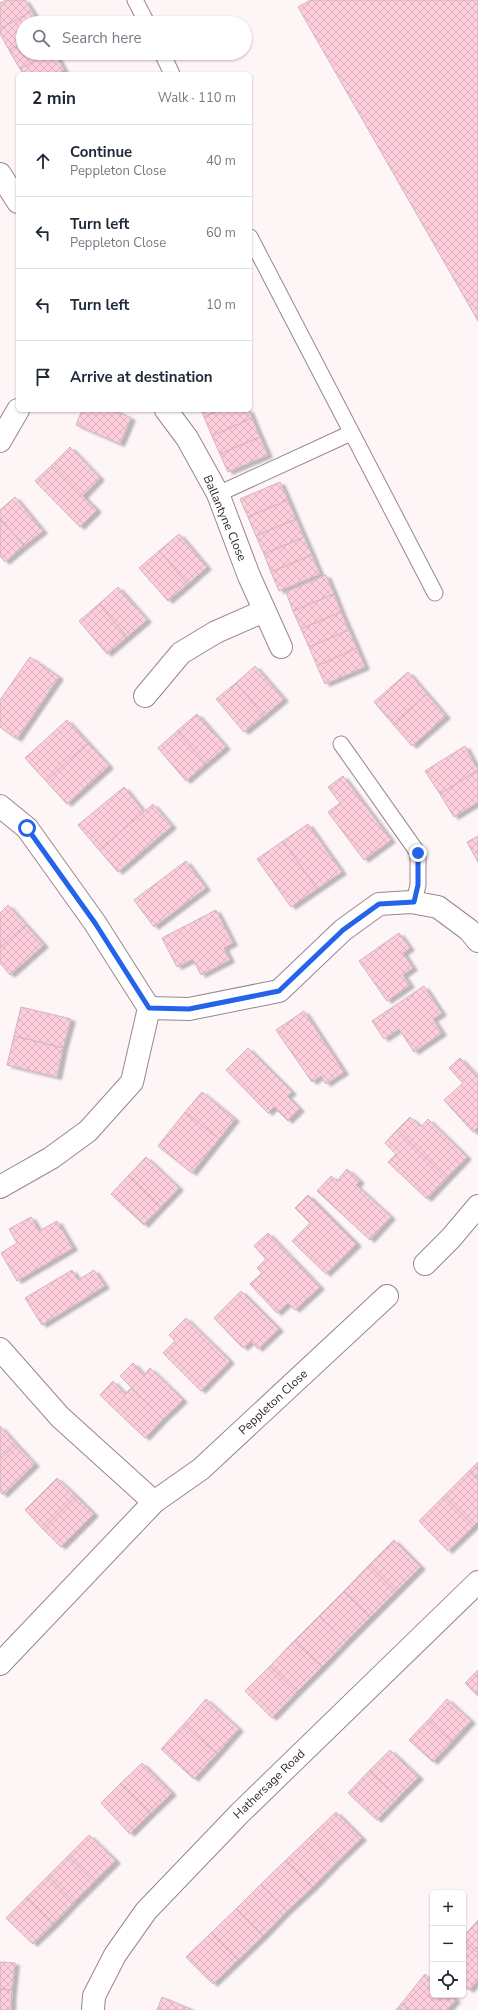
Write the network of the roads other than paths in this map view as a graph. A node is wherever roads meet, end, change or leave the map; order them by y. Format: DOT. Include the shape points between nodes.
graph roads {
  1 [pos="135,0"];
  2 [pos="143,16"];
  3 [pos="165,60"];
  4 [pos="171,72"];
  5 [pos="0,174"];
  6 [pos="16,199"];
  7 [pos="252,242"];
  8 [pos="17,412"];
  9 [pos="168,412"];
  10 [pos="351,433"];
  11 [pos="0,441"];
  12 [pos="218,494"];
  13 [pos="435,593"];
  14 [pos="264,611"];
  15 [pos="281,647"];
  16 [pos="145,696"];
  17 [pos="341,744"];
  18 [pos="0,806"];
  19 [pos="414,902"];
  20 [pos="478,941"];
  21 [pos="149,1008"];
  22 [pos="0,1187"];
  23 [pos="478,1206"];
  24 [pos="425,1264"];
  25 [pos="387,1296"];
  26 [pos="0,1348"];
  27 [pos="154,1502"];
  28 [pos="478,1582"];
  29 [pos="0,1664"];
  30 [pos="92,2010"];
  1 -- 2 [label="lane"];
  3 -- 4 [label="lane"];
  5 -- 6 [label="street"];
  7 -- 10 [label="lane"];
  8 -- 11 [label="street"];
  9 -- 12 [label="street, Ballantyne Close" via="187,438"];
  10 -- 12 [label="lane"];
  10 -- 13 [label="lane"];
  12 -- 14 [label="street, Ballantyne Close"];
  14 -- 15 [label="street, Ballantyne Close"];
  14 -- 16 [label="street" via="216,632 181,653"];
  17 -- 19 [label="lane" via="418,853 418,885"];
  18 -- 21 [label="street" via="27,828 95,923"];
  19 -- 20 [label="street" via="438,907 469,930"];
  19 -- 21 [label="street" via="379,904 343,930 279,991 189,1009"];
  21 -- 22 [label="street" via="132,1082 88,1131 51,1158"];
  23 -- 24 [label="street"];
  25 -- 27 [label="street, Peppleton Close" via="202,1469"];
  26 -- 27 [label="street" via="60,1417"];
  27 -- 29 [label="street, Peppleton Close"];
  28 -- 30 [label="street, Hathersage Road" via="240,1813 146,1911 115,1955 94,1996"];
}
